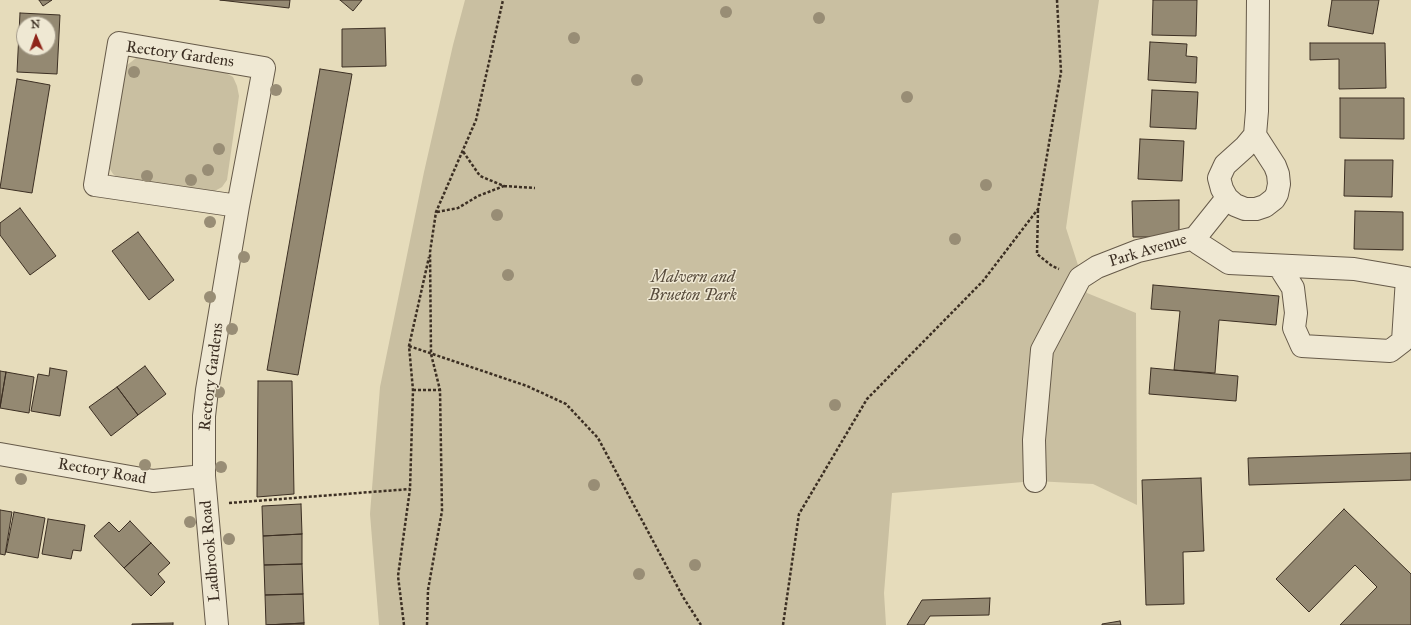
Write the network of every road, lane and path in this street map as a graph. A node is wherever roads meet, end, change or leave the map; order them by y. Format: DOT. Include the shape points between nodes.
graph roads {
  1 [pos="503,0"];
  2 [pos="1057,0"];
  3 [pos="1258,0"];
  4 [pos="1255,135"];
  5 [pos="461,150"];
  6 [pos="504,186"];
  7 [pos="535,188"];
  8 [pos="1227,198"];
  9 [pos="238,206"];
  10 [pos="1038,210"];
  11 [pos="436,212"];
  12 [pos="1195,238"];
  13 [pos="430,252"];
  14 [pos="1279,266"];
  15 [pos="1080,278"];
  16 [pos="409,346"];
  17 [pos="431,354"];
  18 [pos="413,390"];
  19 [pos="440,390"];
  20 [pos="0,454"];
  21 [pos="204,476"];
  22 [pos="1035,481"];
  23 [pos="410,489"];
  24 [pos="207,503"];
  25 [pos="216,625"];
  26 [pos="404,625"];
  27 [pos="427,625"];
  28 [pos="701,625"];
  29 [pos="783,625"];
  1 -- 5 [label="path" via="476,120"];
  2 -- 10 [label="path" via="1061,72"];
  3 -- 4 [label="street"];
  4 -- 8 [label="street" via="1221,172 1219,178"];
  4 -- 8 [label="street" via="1278,174 1277,194 1274,199 1256,210 1235,205"];
  5 -- 6 [label="path" via="480,176"];
  5 -- 11 [label="path"];
  6 -- 7 [label="path"];
  6 -- 11 [label="path" via="478,196 458,208"];
  8 -- 12 [label="street, Park Avenue"];
  9 -- 9 [label="street, Rectory Gardens" via="269,66 114,39 94,187"];
  9 -- 21 [label="street, Rectory Gardens" via="207,390 204,416"];
  10 -- 15 [label="path" via="1037,254 1052,266"];
  10 -- 29 [label="path" via="983,281 867,399 799,514"];
  11 -- 13 [label="path"];
  12 -- 14 [label="street" via="1198,243 1229,263"];
  12 -- 15 [label="street, Park Avenue" via="1138,251 1097,267"];
  13 -- 16 [label="path"];
  13 -- 17 [label="path"];
  14 -- 14 [label="street" via="1354,269 1407,278 1403,341 1390,351 1302,346 1294,328 1296,313 1293,288"];
  15 -- 22 [label="street, Park Avenue" via="1042,350 1034,440"];
  16 -- 17 [label="path"];
  16 -- 18 [label="path"];
  17 -- 19 [label="path"];
  17 -- 28 [label="path" via="527,386 566,404 598,438 683,597"];
  18 -- 19 [label="path"];
  18 -- 23 [label="path"];
  19 -- 27 [label="path" via="442,511 428,590"];
  20 -- 21 [label="street, Rectory Road" via="153,480"];
  21 -- 24 [label="street, Ladbrook Road"];
  23 -- 24 [label="path"];
  23 -- 26 [label="path" via="398,576"];
  24 -- 25 [label="street, Ladbrook Road"];
}
